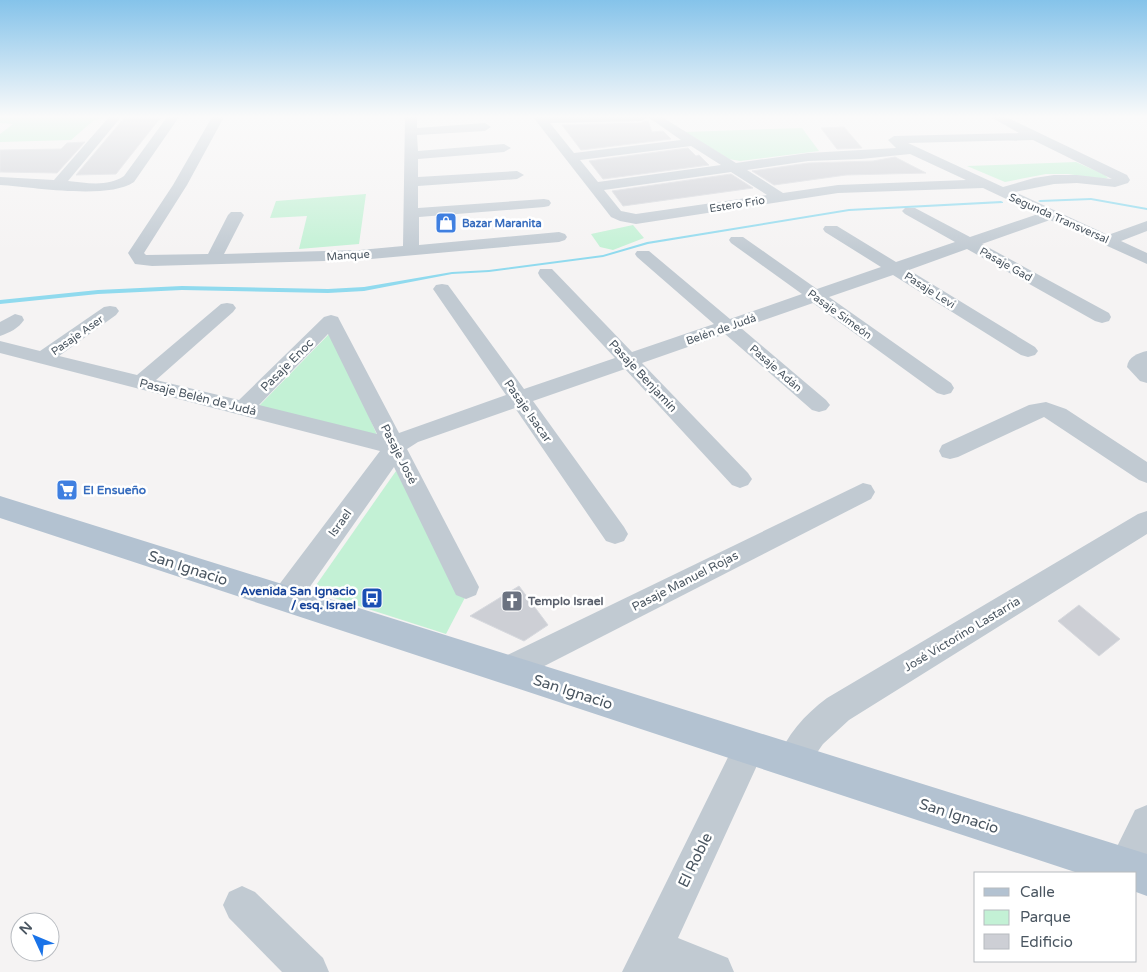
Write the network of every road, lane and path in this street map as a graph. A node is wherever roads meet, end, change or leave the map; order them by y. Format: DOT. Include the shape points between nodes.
graph roads {
  1 [pos="77,162"];
  2 [pos="142,162"];
  3 [pos="192,162"];
  4 [pos="412,162"];
  5 [pos="575,162"];
  6 [pos="725,162"];
  7 [pos="767,162"];
  8 [pos="938,162"];
  9 [pos="1091,162"];
  10 [pos="732,167"];
  11 [pos="516,175"];
  12 [pos="0,181"];
  13 [pos="412,182"];
  14 [pos="983,184"];
  15 [pos="58,185"];
  16 [pos="594,187"];
  17 [pos="1001,192"];
  18 [pos="780,197"];
  19 [pos="544,204"];
  20 [pos="910,211"];
  21 [pos="412,213"];
  22 [pos="1050,214"];
  23 [pos="236,215"];
  24 [pos="1147,226"];
  25 [pos="831,228"];
  26 [pos="559,237"];
  27 [pos="737,240"];
  28 [pos="1108,240"];
  29 [pos="967,242"];
  30 [pos="411,251"];
  31 [pos="643,254"];
  32 [pos="1147,259"];
  33 [pos="213,260"];
  34 [pos="894,268"];
  35 [pos="546,273"];
  36 [pos="442,289"];
  37 [pos="815,296"];
  38 [pos="227,308"];
  39 [pos="110,311"];
  40 [pos="1102,318"];
  41 [pos="331,320"];
  42 [pos="729,327"];
  43 [pos="0,347"];
  44 [pos="1028,351"];
  45 [pos="43,358"];
  46 [pos="629,361"];
  47 [pos="140,383"];
  48 [pos="944,388"];
  49 [pos="520,399"];
  50 [pos="819,404"];
  51 [pos="243,409"];
  52 [pos="396,448"];
  53 [pos="950,451"];
  54 [pos="1147,474"];
  55 [pos="740,479"];
  56 [pos="863,492"];
  57 [pos="0,507"];
  58 [pos="1147,522"];
  59 [pos="615,534"];
  60 [pos="466,587"];
  61 [pos="286,599"];
  62 [pos="507,670"];
  63 [pos="749,748"];
  64 [pos="792,762"];
  65 [pos="1147,822"];
  66 [pos="1136,872"];
  67 [pos="242,905"];
  68 [pos="648,960"];
  69 [pos="308,972"];
  70 [pos="714,972"];
  1 -- 15 [label="street"];
  2 -- 15 [label="street" via="130,179 117,186"];
  3 -- 33 [label="street, Manque" via="136,253 138,258 152,261"];
  4 -- 13 [label="street"];
  5 -- 16 [label="street, Estero Frio"];
  6 -- 10 [label="street"];
  7 -- 10 [label="street"];
  8 -- 14 [label="street, Segunda Transversal"];
  9 -- 17 [label="street" via="1123,180 1111,183 1044,179"];
  10 -- 16 [label="street"];
  10 -- 18 [label="street"];
  11 -- 13 [label="street"];
  12 -- 15 [label="street"];
  13 -- 21 [label="street"];
  14 -- 17 [label="street, Segunda Transversal"];
  14 -- 18 [label="street, Estero Frio" via="847,189"];
  16 -- 18 [label="street, Estero Frio" via="616,214 636,219"];
  17 -- 22 [label="street, Segunda Transversal"];
  19 -- 21 [label="street"];
  20 -- 29 [label="street, Pasaje Gad"];
  21 -- 30 [label="street"];
  22 -- 28 [label="street, Segunda Transversal"];
  22 -- 29 [label="street, Belén de Judá"];
  23 -- 33 [label="street"];
  24 -- 28 [label="street"];
  25 -- 34 [label="street, Pasaje Levi"];
  26 -- 30 [label="street, Manque"];
  27 -- 37 [label="street, Pasaje Simeón"];
  28 -- 32 [label="street, Segunda Transversal"];
  29 -- 34 [label="street, Belén de Judá"];
  29 -- 40 [label="street, Pasaje Gad"];
  30 -- 33 [label="street, Manque"];
  31 -- 42 [label="street, Pasaje Adán"];
  34 -- 37 [label="street, Belén de Judá"];
  34 -- 44 [label="street, Pasaje Levi"];
  35 -- 46 [label="street, Pasaje Benjamín"];
  36 -- 49 [label="street, Pasaje Isacar"];
  37 -- 42 [label="street, Belén de Judá"];
  37 -- 48 [label="street, Pasaje Simeón"];
  38 -- 47 [label="street"];
  39 -- 45 [label="street, Pasaje Aser"];
  41 -- 51 [label="street, Pasaje Enoc"];
  41 -- 52 [label="street, Pasaje José"];
  42 -- 46 [label="street, Belén de Judá"];
  42 -- 50 [label="street, Pasaje Adán"];
  43 -- 45 [label="street, Pasaje Belén de Judá"];
  45 -- 47 [label="street, Pasaje Belén de Judá"];
  46 -- 49 [label="street, Belén de Judá"];
  46 -- 55 [label="street, Pasaje Benjamín"];
  47 -- 51 [label="street, Pasaje Belén de Judá"];
  49 -- 52 [label="street, Belén de Judá" via="417,433"];
  49 -- 59 [label="street, Pasaje Isacar"];
  51 -- 52 [label="street, Pasaje Belén de Judá"];
  52 -- 60 [label="street, Pasaje José"];
  52 -- 61 [label="street, Israel"];
  53 -- 54 [label="street" via="1037,410 1046,410 1058,414"];
  56 -- 62 [label="street, Pasaje Manuel Rojas"];
  57 -- 61 [label="main road, San Ignacio"];
  58 -- 64 [label="street, José Victorino Lastarria" via="838,709 821,721"];
  61 -- 62 [label="main road, San Ignacio"];
  62 -- 63 [label="main road, San Ignacio"];
  63 -- 64 [label="main road, San Ignacio"];
  63 -- 68 [label="street, El Roble"];
  64 -- 66 [label="main road, San Ignacio"];
  65 -- 66 [label="street"];
  67 -- 69 [label="street"];
  68 -- 70 [label="street"];
}
